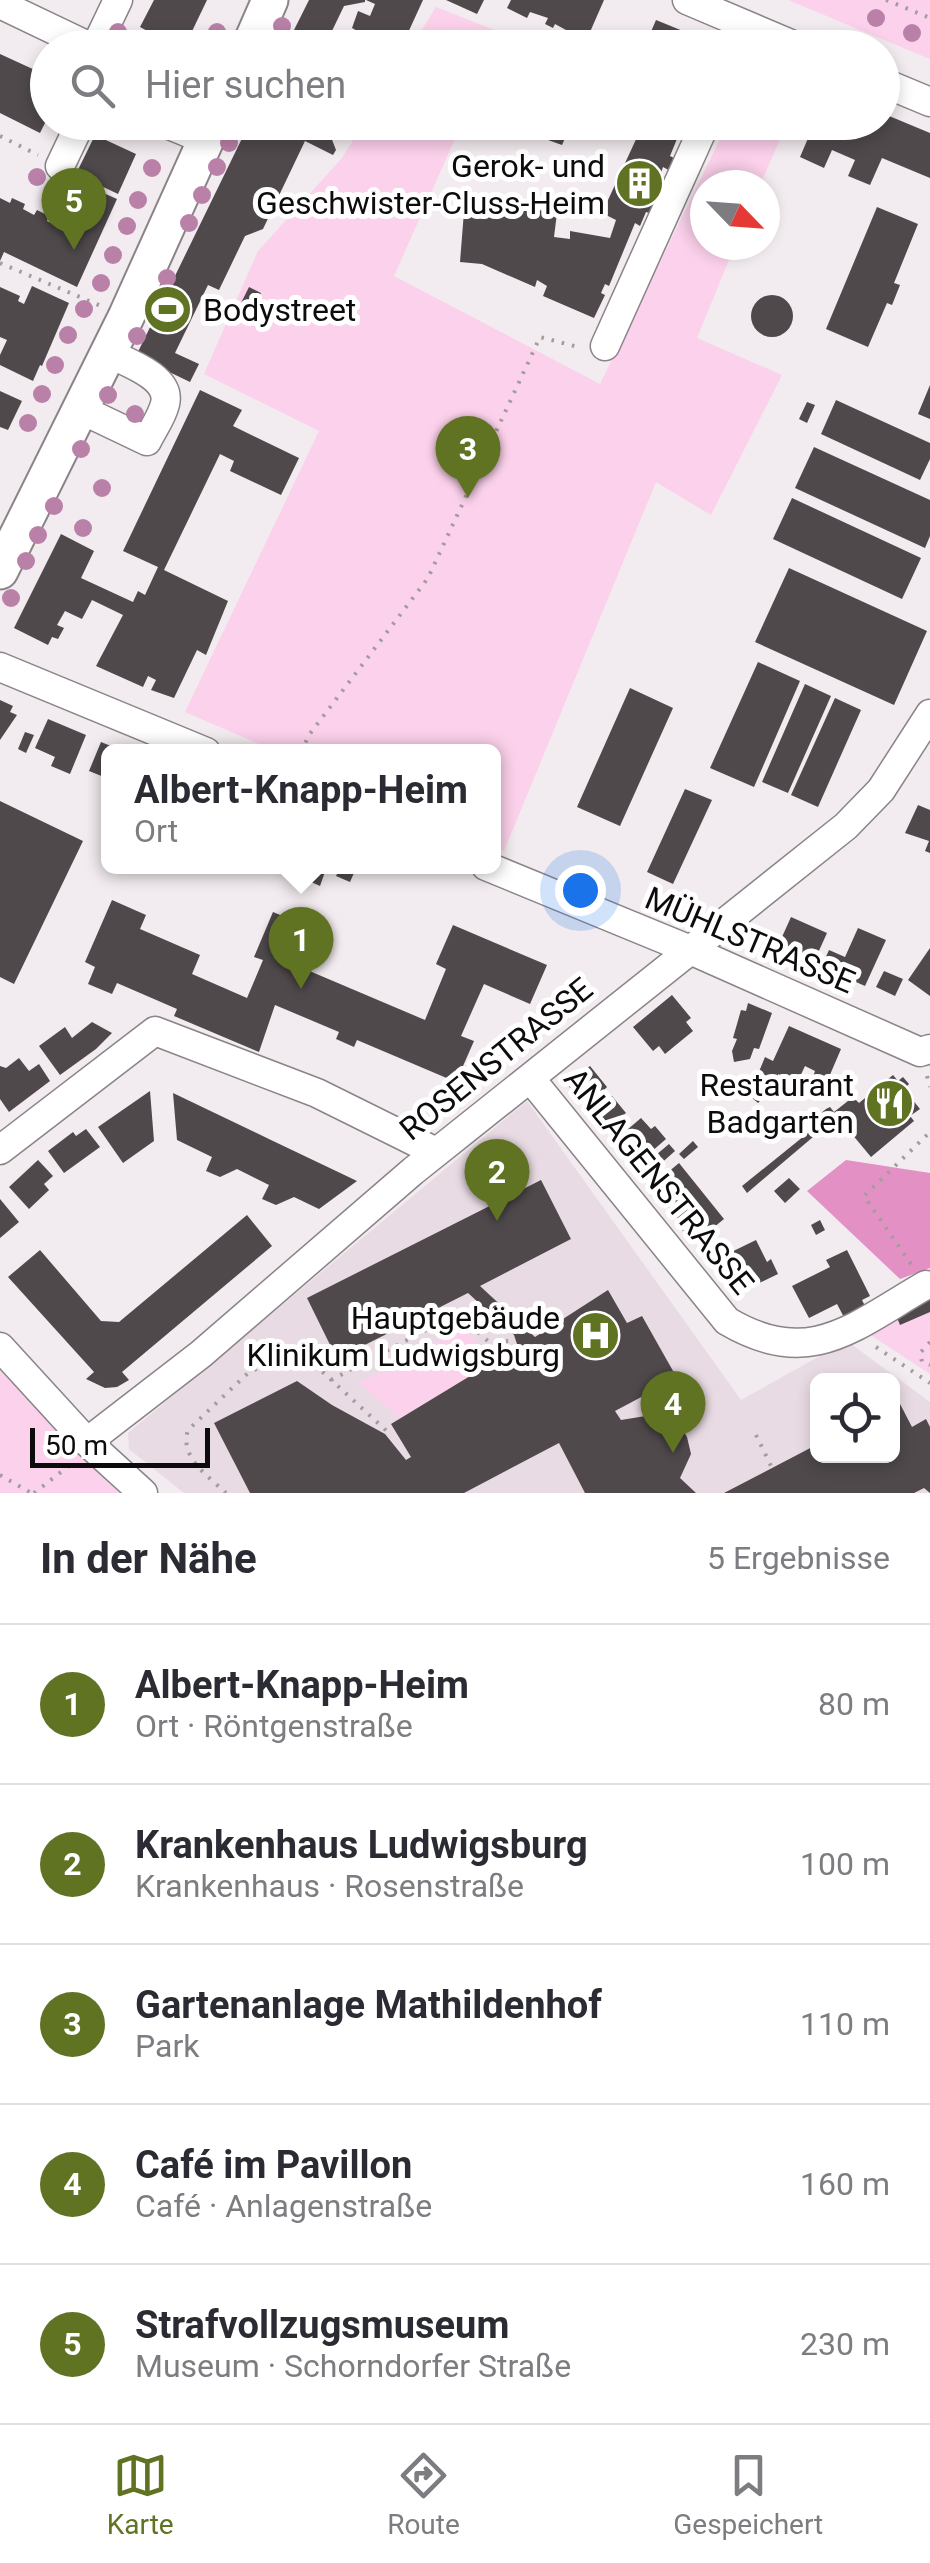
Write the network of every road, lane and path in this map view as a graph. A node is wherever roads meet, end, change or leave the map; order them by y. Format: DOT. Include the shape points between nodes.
graph roads {
  1 [pos="118,0"];
  2 [pos="270,0"];
  3 [pos="687,0"];
  4 [pos="886,0"];
  5 [pos="896,2"];
  6 [pos="0,4"];
  7 [pos="930,18"];
  8 [pos="55,30"];
  9 [pos="102,30"];
  10 [pos="256,30"];
  11 [pos="733,30"];
  12 [pos="900,90"];
  13 [pos="930,102"];
  14 [pos="0,136"];
  15 [pos="72,140"];
  16 [pos="206,140"];
  17 [pos="697,140"];
  18 [pos="60,166"];
  19 [pos="0,263"];
  20 [pos="126,317"];
  21 [pos="594,347"];
  22 [pos="108,353"];
  23 [pos="80,409"];
  24 [pos="0,571"];
  25 [pos="0,667"];
  26 [pos="930,714"];
  27 [pos="187,744"];
  28 [pos="305,744"];
  29 [pos="501,872"];
  30 [pos="688,949"];
  31 [pos="930,1049"];
  32 [pos="530,1078"];
  33 [pos="930,1132"];
  34 [pos="0,1150"];
  35 [pos="436,1152"];
  36 [pos="926,1285"];
  37 [pos="850,1330"];
  38 [pos="510,1341"];
  39 [pos="930,1342"];
  40 [pos="311,1343"];
  41 [pos="305,1346"];
  42 [pos="0,1348"];
  43 [pos="930,1365"];
  44 [pos="331,1380"];
  45 [pos="930,1383"];
  46 [pos="391,1435"];
  47 [pos="756,1435"];
  48 [pos="90,1444"];
  49 [pos="772,1468"];
  50 [pos="0,1475"];
  51 [pos="44,1484"];
  52 [pos="33,1493"];
  53 [pos="53,1493"];
  54 [pos="144,1493"];
  55 [pos="226,1493"];
  1 -- 9 [label="street"];
  2 -- 10 [label="main road"];
  3 -- 11 [label="street"];
  4 -- 5 [label="path"];
  5 -- 7 [label="path"];
  6 -- 8 [label="street"];
  12 -- 13 [label="street"];
  14 -- 18 [label="path"];
  15 -- 18 [label="street"];
  16 -- 20 [label="main road"];
  17 -- 21 [label="street"];
  19 -- 20 [label="path"];
  20 -- 22 [label="main road"];
  21 -- 28 [label="path" via="540,338 428,578"];
  22 -- 23 [label="main road"];
  22 -- 23 [label="street" via="156,380 165,394 159,417 146,441"];
  23 -- 24 [label="main road"];
  25 -- 27 [label="street"];
  26 -- 30 [label="street, ROSENSTRASSE" via="881,790 846,826"];
  29 -- 30 [label="street, MÜHLSTRASSE"];
  30 -- 31 [label="street, MÜHLSTRASSE" via="920,1052"];
  30 -- 32 [label="street, ROSENSTRASSE"];
  32 -- 35 [label="street, ROSENSTRASSE"];
  32 -- 37 [label="street, ANLAGENSTRASSE" via="727,1321 784,1344 816,1343"];
  33 -- 36 [label="path" via="864,1196"];
  34 -- 35 [label="street" via="156,1030 318,1093"];
  35 -- 48 [label="street, ROSENSTRASSE"];
  36 -- 37 [label="street, ANLAGENSTRASSE"];
  37 -- 45 [label="path"];
  38 -- 44 [label="path" via="489,1342 453,1316"];
  39 -- 43 [label="path" via="920,1353"];
  40 -- 41 [label="path"];
  41 -- 44 [label="path"];
  41 -- 55 [label="path" via="248,1374 188,1430 188,1454"];
  42 -- 48 [label="street"];
  44 -- 46 [label="path"];
  47 -- 49 [label="path"];
  48 -- 51 [label="path"];
  48 -- 54 [label="street"];
  50 -- 52 [label="path"];
  51 -- 52 [label="path"];
  51 -- 53 [label="path"];
}
